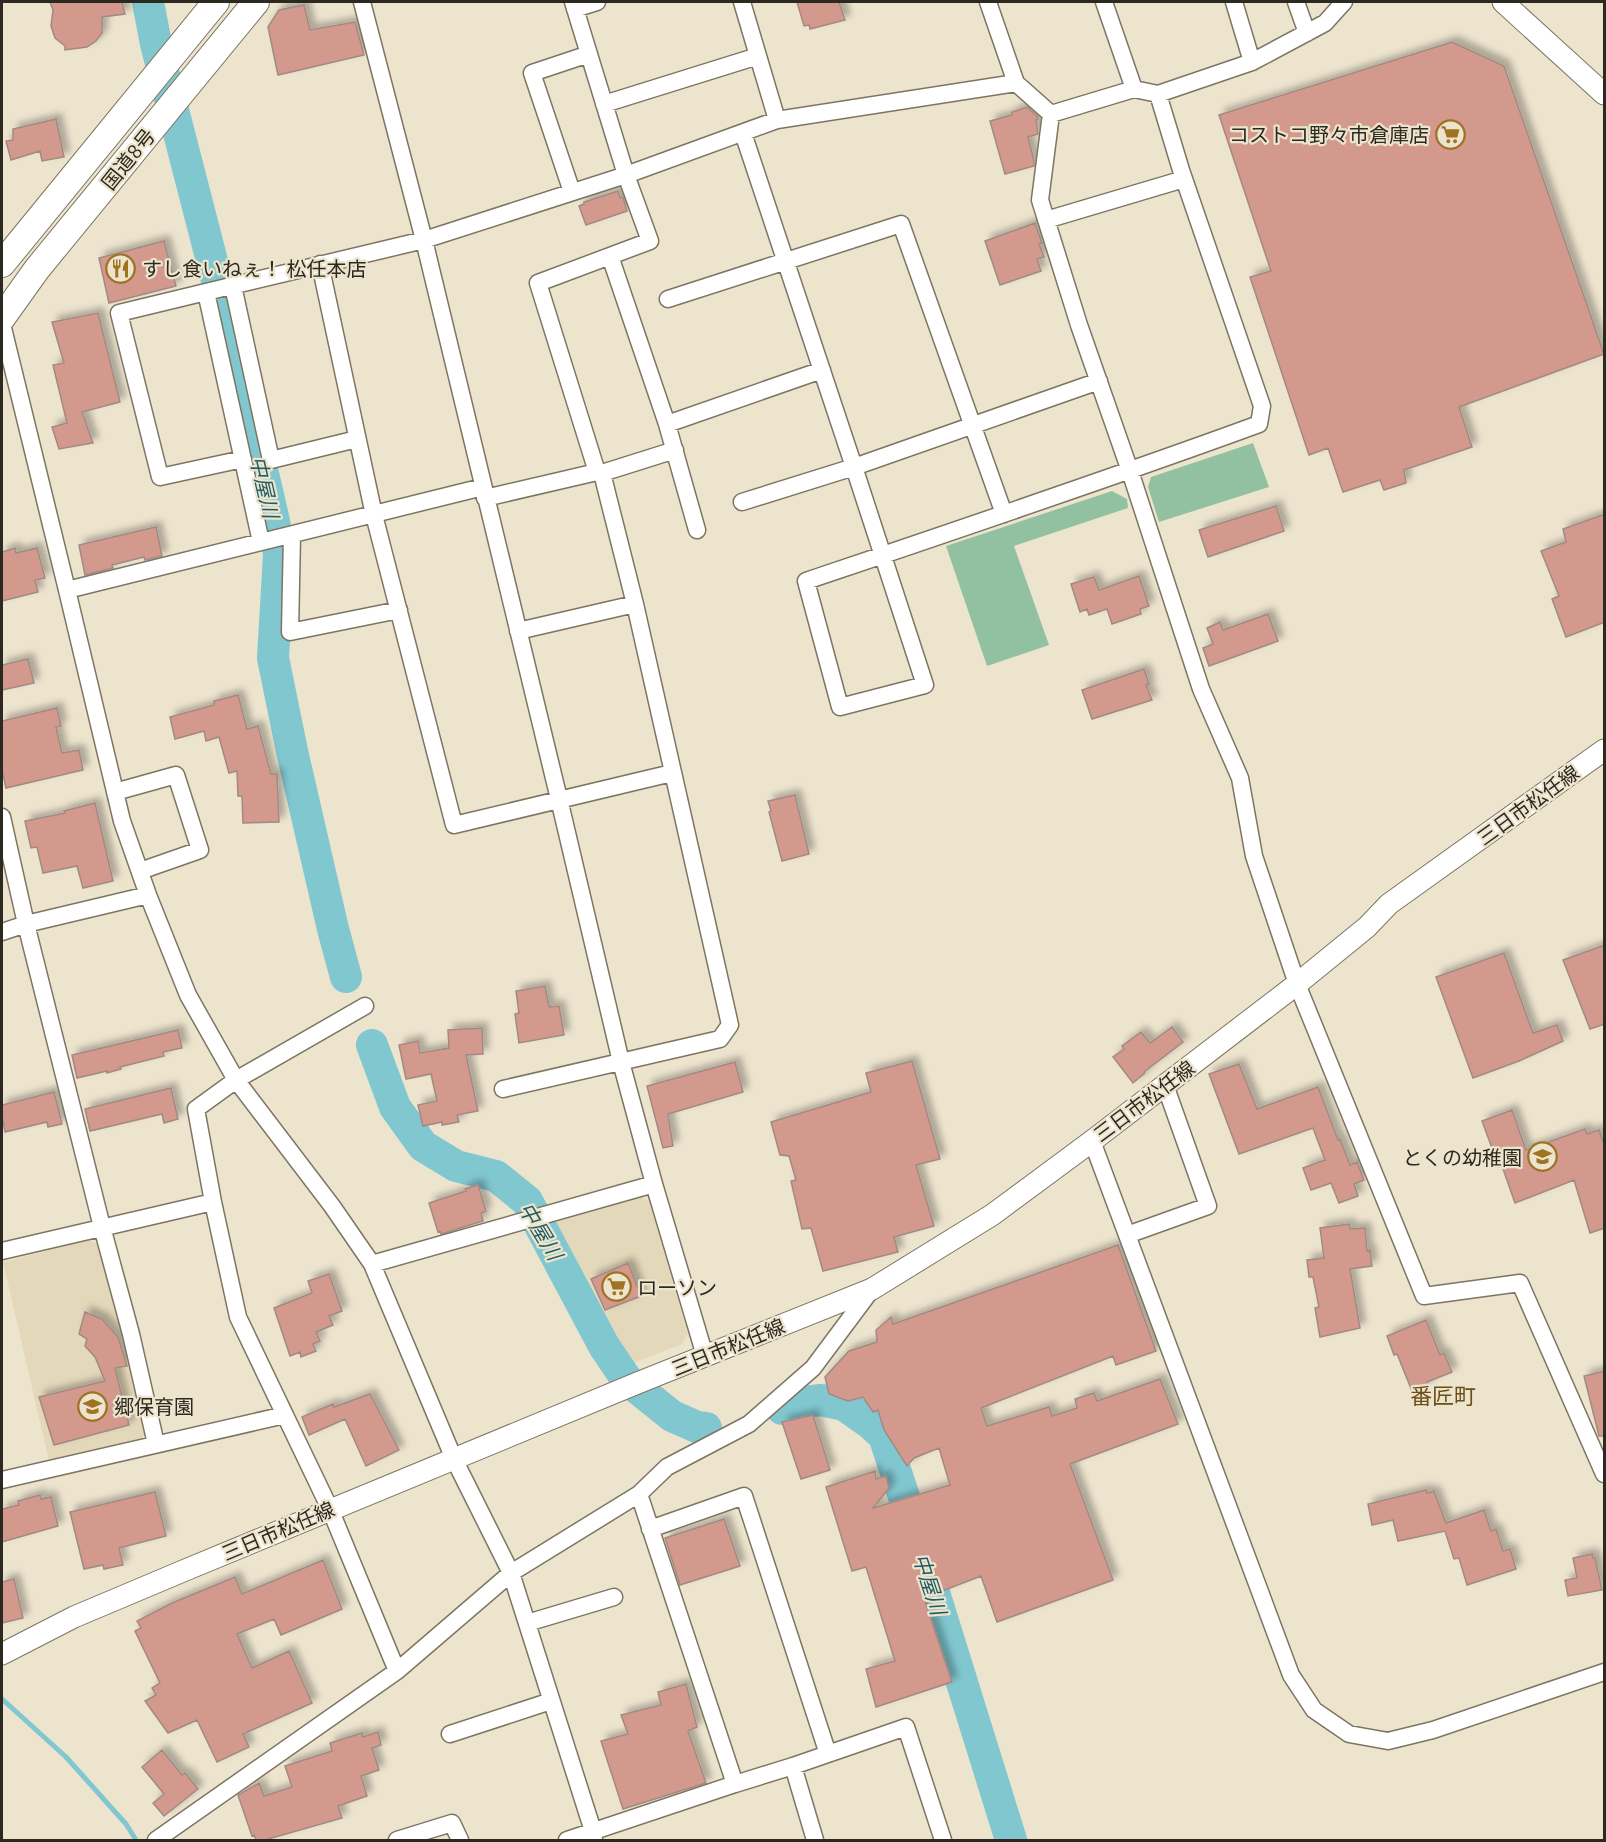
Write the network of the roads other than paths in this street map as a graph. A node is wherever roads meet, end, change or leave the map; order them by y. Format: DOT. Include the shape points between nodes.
graph roads {
  1 [pos="216,2"];
  2 [pos="256,2"];
  3 [pos="362,2"];
  4 [pos="597,2"];
  5 [pos="742,2"];
  6 [pos="988,2"];
  7 [pos="1104,2"];
  8 [pos="1234,2"];
  9 [pos="1296,2"];
  10 [pos="1344,2"];
  11 [pos="1503,2"];
  12 [pos="574,5"];
  13 [pos="1307,33"];
  14 [pos="589,54"];
  15 [pos="758,56"];
  16 [pos="1252,62"];
  17 [pos="1016,83"];
  18 [pos="1134,89"];
  19 [pos="1158,94"];
  20 [pos="1605,94"];
  21 [pos="604,104"];
  22 [pos="1051,114"];
  23 [pos="777,120"];
  24 [pos="743,133"];
  25 [pos="626,175"];
  26 [pos="1184,179"];
  27 [pos="572,192"];
  28 [pos="1046,220"];
  29 [pos="424,240"];
  30 [pos="610,256"];
  31 [pos="785,261"];
  32 [pos="2,264"];
  33 [pos="320,264"];
  34 [pos="219,289"];
  35 [pos="668,299"];
  36 [pos="2,318"];
  37 [pos="2,324"];
  38 [pos="822,370"];
  39 [pos="1099,381"];
  40 [pos="667,424"];
  41 [pos="973,425"];
  42 [pos="357,439"];
  43 [pos="675,450"];
  44 [pos="243,459"];
  45 [pos="854,467"];
  46 [pos="1130,471"];
  47 [pos="600,472"];
  48 [pos="484,493"];
  49 [pos="742,502"];
  50 [pos="1004,514"];
  51 [pos="374,515"];
  52 [pos="697,530"];
  53 [pos="276,539"];
  54 [pos="883,555"];
  55 [pos="68,591"];
  56 [pos="635,604"];
  57 [pos="399,610"];
  58 [pos="518,631"];
  59 [pos="1605,750"];
  60 [pos="672,773"];
  61 [pos="115,792"];
  62 [pos="559,799"];
  63 [pos="2,817"];
  64 [pos="140,871"];
  65 [pos="148,895"];
  66 [pos="26,924"];
  67 [pos="2,932"];
  68 [pos="1298,984"];
  69 [pos="365,1006"];
  70 [pos="621,1062"];
  71 [pos="236,1080"];
  72 [pos="1165,1084"];
  73 [pos="503,1089"];
  74 [pos="1092,1141"];
  75 [pos="654,1184"];
  76 [pos="213,1202"];
  77 [pos="102,1227"];
  78 [pos="1127,1235"];
  79 [pos="2,1251"];
  80 [pos="372,1264"];
  81 [pos="872,1288"];
  82 [pos="705,1356"];
  83 [pos="285,1415"];
  84 [pos="156,1444"];
  85 [pos="454,1459"];
  86 [pos="1605,1474"];
  87 [pos="2,1480"];
  88 [pos="639,1494"];
  89 [pos="330,1509"];
  90 [pos="650,1529"];
  91 [pos="511,1573"];
  92 [pos="614,1597"];
  93 [pos="527,1623"];
  94 [pos="2,1654"];
  95 [pos="398,1671"];
  96 [pos="1605,1672"];
  97 [pos="552,1701"];
  98 [pos="450,1734"];
  99 [pos="828,1754"];
  100 [pos="793,1766"];
  101 [pos="735,1784"];
  102 [pos="594,1836"];
  103 [pos="156,1840"];
  104 [pos="397,1840"];
  105 [pos="460,1840"];
  106 [pos="567,1840"];
  107 [pos="815,1840"];
  108 [pos="942,1840"];
  1 -- 32 [label="highway, 国道8号"];
  2 -- 36 [label="highway, 国道8号"];
  3 -- 29 [label="street"];
  4 -- 12 [label="street"];
  5 -- 15 [label="street"];
  6 -- 17 [label="street"];
  7 -- 18 [label="street"];
  8 -- 16 [label="street"];
  9 -- 13 [label="street"];
  10 -- 13 [label="street" via="1325,23"];
  11 -- 20 [label="main road"];
  12 -- 14 [label="street"];
  13 -- 16 [label="street"];
  14 -- 21 [label="street"];
  14 -- 27 [label="street" via="532,73"];
  15 -- 21 [label="street"];
  15 -- 23 [label="street"];
  16 -- 19 [label="street"];
  17 -- 22 [label="street"];
  17 -- 23 [label="street"];
  18 -- 19 [label="street"];
  18 -- 22 [label="street"];
  19 -- 26 [label="street"];
  21 -- 25 [label="street"];
  22 -- 28 [label="street" via="1040,200"];
  23 -- 24 [label="street"];
  24 -- 25 [label="street"];
  24 -- 31 [label="street"];
  25 -- 27 [label="street"];
  25 -- 30 [label="street" via="650,241"];
  26 -- 28 [label="street"];
  26 -- 46 [label="street" via="1262,406 1259,424"];
  27 -- 29 [label="street"];
  28 -- 39 [label="street"];
  29 -- 33 [label="street"];
  29 -- 48 [label="street"];
  30 -- 40 [label="street"];
  30 -- 47 [label="street" via="538,283"];
  31 -- 35 [label="street"];
  31 -- 38 [label="street"];
  31 -- 41 [label="street" via="901,224"];
  33 -- 34 [label="street"];
  33 -- 42 [label="street"];
  34 -- 42 [label="street" via="270,460"];
  34 -- 44 [label="street"];
  34 -- 44 [label="street" via="119,313 160,477"];
  37 -- 55 [label="street"];
  38 -- 40 [label="street"];
  38 -- 45 [label="street"];
  39 -- 41 [label="street"];
  39 -- 46 [label="street"];
  40 -- 43 [label="street"];
  41 -- 45 [label="street"];
  41 -- 50 [label="street"];
  42 -- 51 [label="street"];
  43 -- 47 [label="street"];
  43 -- 52 [label="street"];
  44 -- 53 [label="street"];
  45 -- 49 [label="street"];
  45 -- 54 [label="street"];
  46 -- 50 [label="street"];
  46 -- 68 [label="street" via="1201,689 1240,778 1254,856"];
  47 -- 48 [label="street"];
  47 -- 56 [label="street"];
  48 -- 51 [label="street"];
  48 -- 58 [label="street"];
  50 -- 54 [label="street"];
  51 -- 53 [label="street"];
  51 -- 57 [label="street"];
  53 -- 55 [label="street"];
  53 -- 57 [label="street" via="290,632"];
  54 -- 54 [label="street" via="806,581 840,707 925,685"];
  55 -- 61 [label="street"];
  56 -- 58 [label="street"];
  56 -- 60 [label="street"];
  57 -- 62 [label="street" via="454,825"];
  58 -- 62 [label="street"];
  59 -- 68 [label="main road, 三日市松任線" via="1389,904"];
  60 -- 62 [label="street"];
  60 -- 70 [label="street" via="730,1025 720,1039"];
  61 -- 64 [label="street"];
  61 -- 64 [label="street" via="176,775 200,850"];
  62 -- 70 [label="street"];
  63 -- 66 [label="street"];
  64 -- 65 [label="street"];
  65 -- 66 [label="street"];
  65 -- 71 [label="street" via="188,995"];
  66 -- 67 [label="street"];
  66 -- 77 [label="street"];
  68 -- 72 [label="main road, 三日市松任線"];
  68 -- 86 [label="street" via="1424,1296 1520,1283"];
  69 -- 71 [label="street"];
  70 -- 73 [label="street"];
  70 -- 75 [label="street"];
  71 -- 76 [label="street" via="196,1109"];
  71 -- 80 [label="street"];
  72 -- 74 [label="main road, 三日市松任線"];
  72 -- 78 [label="street" via="1208,1206"];
  74 -- 78 [label="street"];
  74 -- 81 [label="main road, 三日市松任線" via="992,1215"];
  75 -- 80 [label="street"];
  75 -- 82 [label="street"];
  76 -- 77 [label="street"];
  76 -- 83 [label="street" via="238,1317"];
  77 -- 79 [label="street"];
  77 -- 84 [label="street"];
  78 -- 96 [label="street" via="1291,1675 1314,1710 1349,1734 1388,1741 1433,1730"];
  80 -- 85 [label="street"];
  81 -- 82 [label="main road, 三日市松任線"];
  81 -- 88 [label="street" via="813,1368 749,1424 667,1467"];
  82 -- 85 [label="main road, 三日市松任線"];
  83 -- 84 [label="street"];
  83 -- 89 [label="street"];
  84 -- 87 [label="street"];
  85 -- 89 [label="main road, 三日市松任線"];
  85 -- 91 [label="street"];
  88 -- 90 [label="street"];
  88 -- 91 [label="street"];
  89 -- 94 [label="main road, 三日市松任線" via="74,1617"];
  89 -- 95 [label="street"];
  90 -- 99 [label="street" via="744,1496"];
  90 -- 101 [label="street"];
  91 -- 93 [label="street"];
  91 -- 95 [label="street"];
  92 -- 93 [label="street"];
  93 -- 97 [label="street"];
  95 -- 103 [label="street"];
  97 -- 98 [label="street"];
  97 -- 102 [label="street"];
  99 -- 100 [label="street"];
  99 -- 108 [label="street" via="906,1727"];
  100 -- 101 [label="street"];
  100 -- 107 [label="street"];
  101 -- 102 [label="street"];
  102 -- 106 [label="street"];
  104 -- 105 [label="street" via="452,1823"];
}
